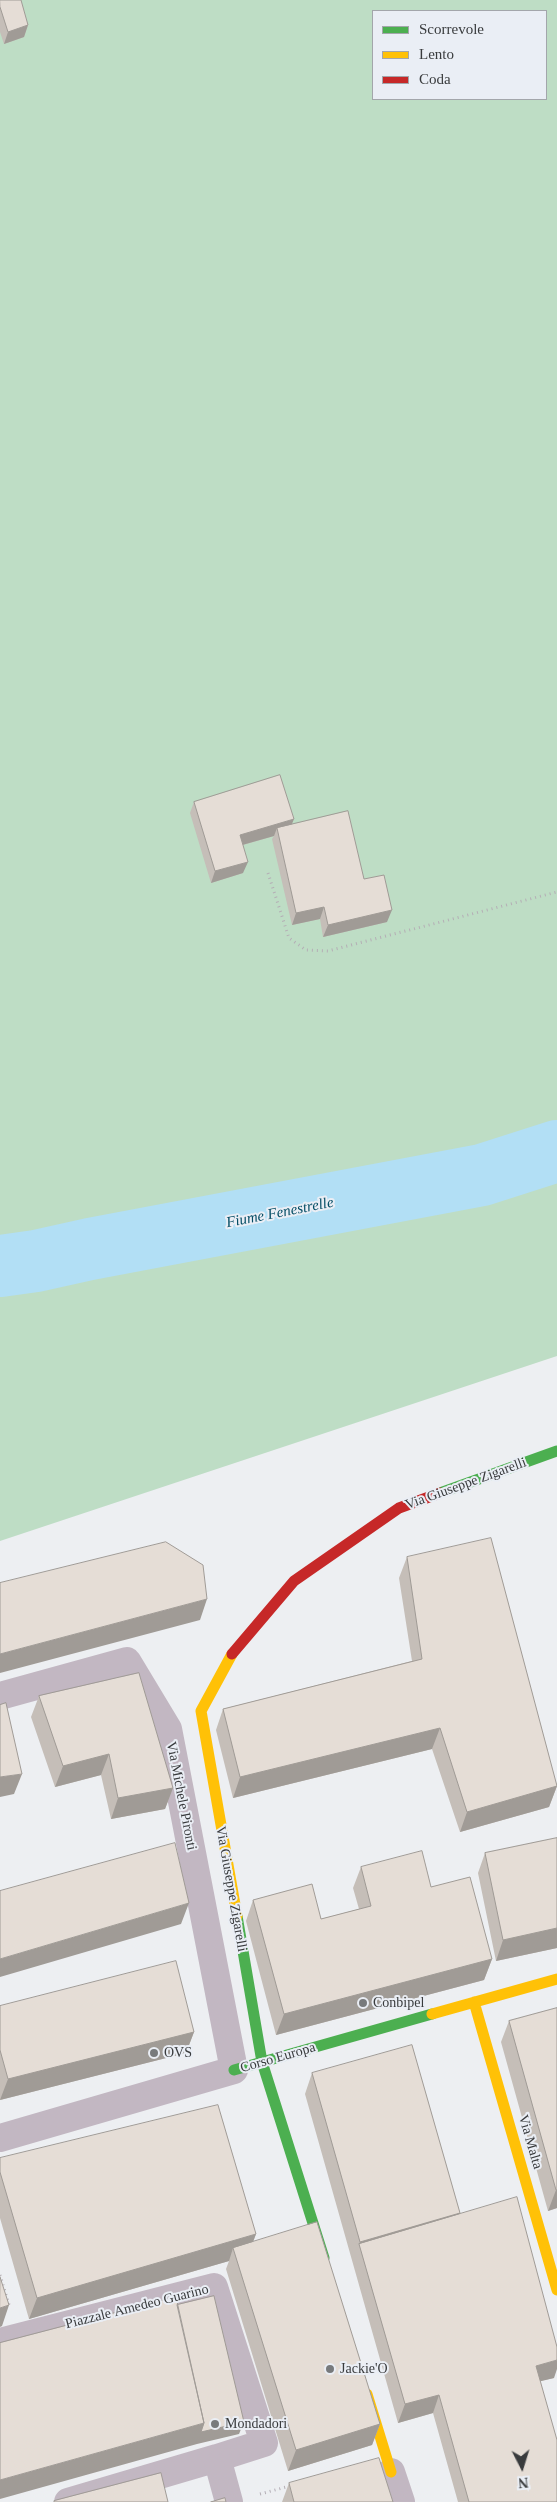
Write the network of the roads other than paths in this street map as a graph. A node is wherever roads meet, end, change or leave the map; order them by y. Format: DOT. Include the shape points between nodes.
graph roads {
  1 [pos="557,1451"];
  2 [pos="0,1696"];
  3 [pos="557,1979"];
  4 [pos="474,2002"];
  5 [pos="262,2062"];
  6 [pos="234,2070"];
  7 [pos="0,2138"];
  8 [pos="328,2272"];
  9 [pos="557,2290"];
  10 [pos="0,2342"];
  11 [pos="363,2383"];
  12 [pos="218,2458"];
  13 [pos="391,2472"];
  14 [pos="241,2499"];
  15 [pos="68,2502"];
  16 [pos="401,2502"];
  1 -- 5 [label="street, Via Giuseppe Zigarelli" via="399,1508 294,1581 227,1659 201,1711"];
  2 -- 6 [label="street, Via Michele Pironti" via="127,1661 168,1729"];
  3 -- 4 [label="street, Corso Europa"];
  4 -- 5 [label="street, Corso Europa"];
  4 -- 9 [label="street, Via Malta"];
  5 -- 6 [label="street, Corso Europa"];
  5 -- 8 [label="street, Via Giuseppe Zigarelli"];
  6 -- 7 [label="street, Corso Europa"];
  10 -- 12 [label="street, Piazzale Amedeo Guarino" via="214,2287 264,2443"];
  11 -- 13 [label="street"];
  12 -- 14 [label="street"];
  12 -- 15 [label="street, Piazzale Amedeo Guarino"];
  13 -- 16 [label="street"];
}
